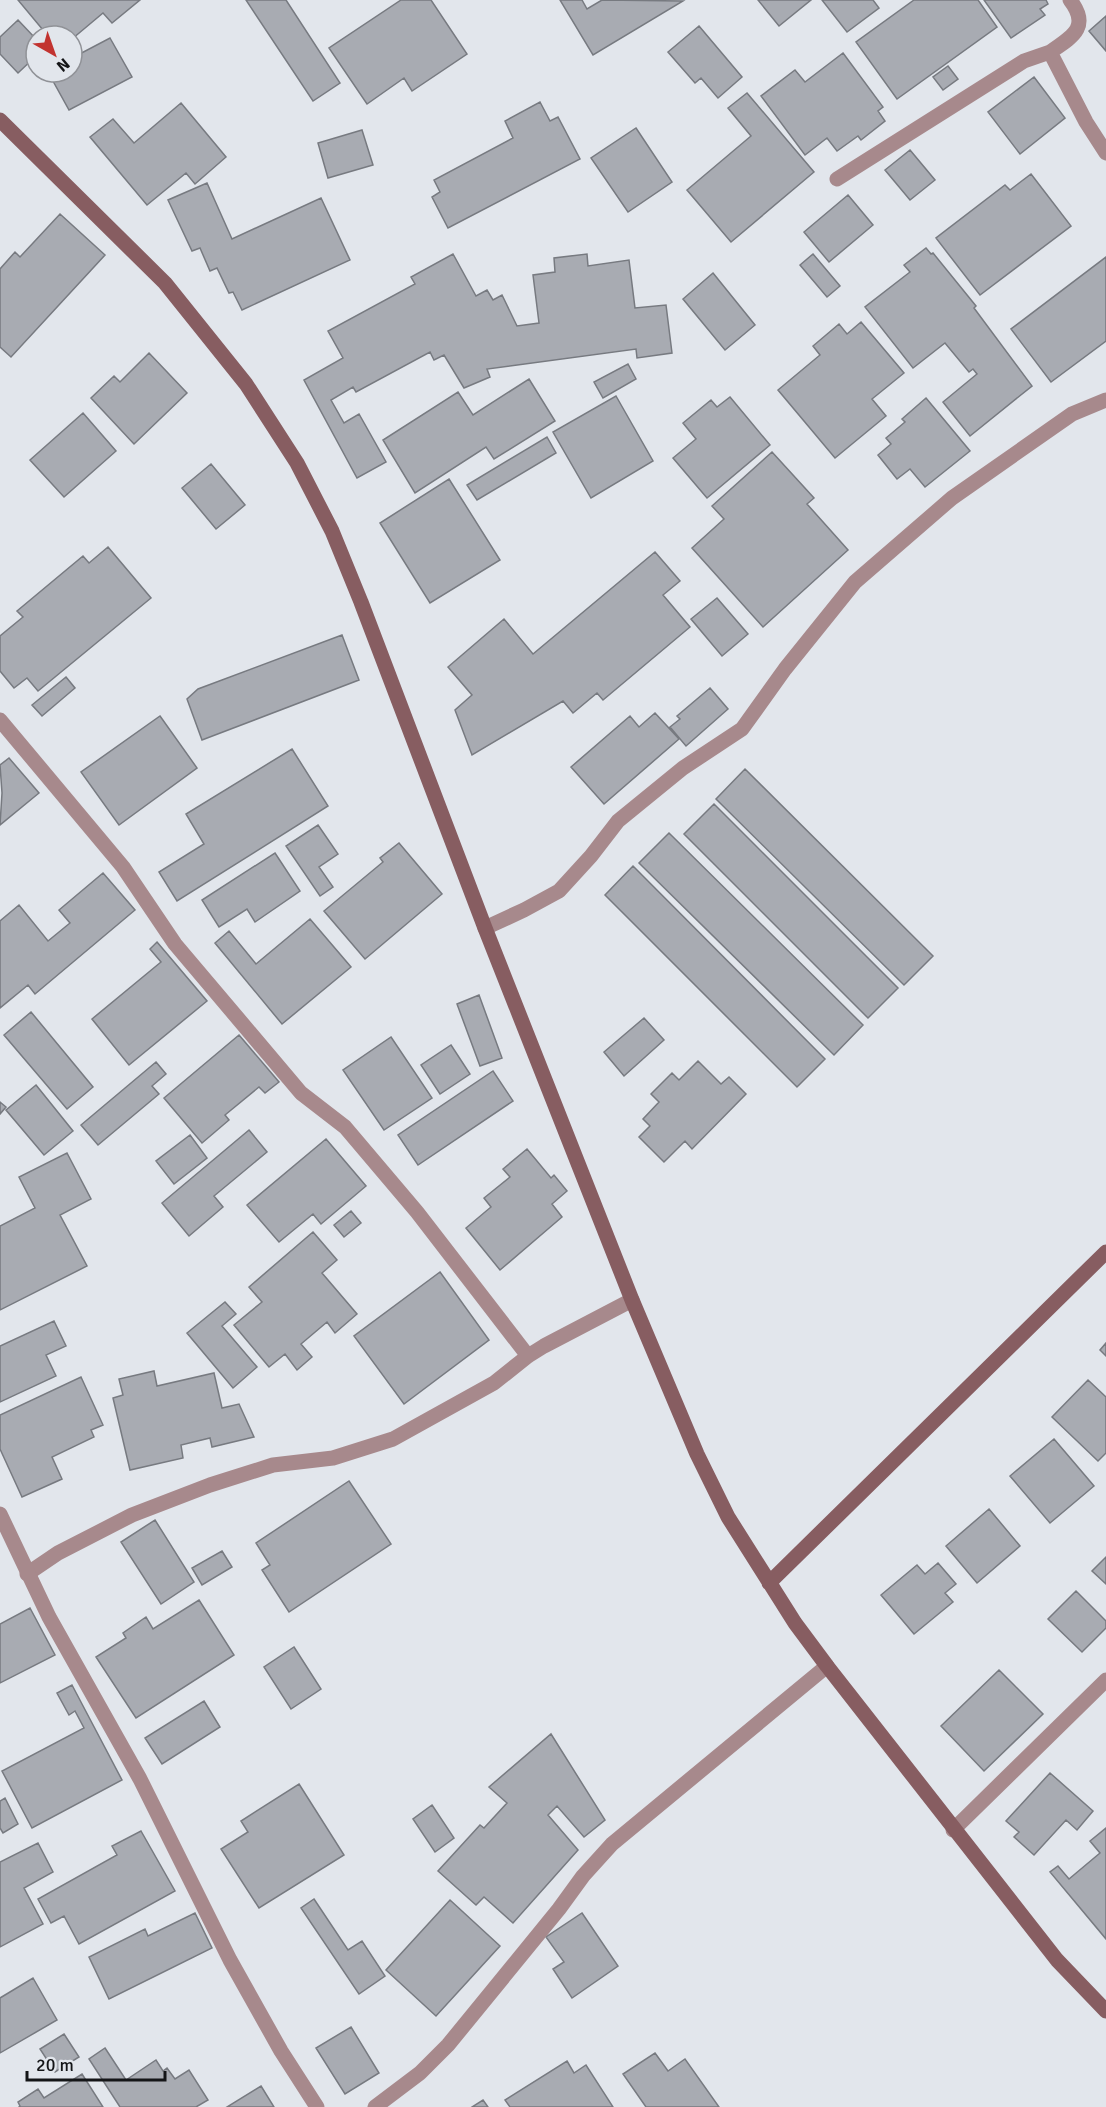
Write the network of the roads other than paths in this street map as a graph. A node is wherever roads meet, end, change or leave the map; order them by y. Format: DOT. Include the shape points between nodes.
graph roads {
  1 [pos="1070,0"];
  2 [pos="1050,52"];
  3 [pos="0,120"];
  4 [pos="1106,153"];
  5 [pos="837,179"];
  6 [pos="1106,400"];
  7 [pos="0,720"];
  8 [pos="485,928"];
  9 [pos="1106,1252"];
  10 [pos="632,1300"];
  11 [pos="528,1356"];
  12 [pos="0,1514"];
  13 [pos="27,1574"];
  14 [pos="769,1583"];
  15 [pos="827,1666"];
  16 [pos="1106,1680"];
  17 [pos="953,1830"];
  18 [pos="1106,2011"];
  19 [pos="317,2107"];
  20 [pos="375,2107"];
  1 -- 2 [label="street" via="1078,10 1080,26 1073,37"];
  2 -- 4 [label="street"];
  2 -- 5 [label="street" via="1024,61"];
  3 -- 8 [label="street" via="165,283 246,384 291,453 349,572"];
  6 -- 8 [label="street" via="1072,414 952,498 855,582 742,729 683,768 618,821 559,891"];
  7 -- 11 [label="street" via="123,867 175,944 301,1093 352,1135"];
  8 -- 10 [label="street"];
  9 -- 14 [label="street"];
  10 -- 11 [label="street"];
  10 -- 14 [label="street" via="697,1454 728,1517"];
  11 -- 13 [label="street" via="494,1383 393,1439 333,1458 273,1465 210,1485 132,1515 58,1553"];
  12 -- 13 [label="street"];
  13 -- 19 [label="street" via="140,1779 230,1960"];
  14 -- 15 [label="street"];
  15 -- 17 [label="street"];
  15 -- 20 [label="street" via="612,1844 448,2045 420,2073"];
  16 -- 17 [label="street"];
  17 -- 18 [label="street" via="1057,1960"];
}
